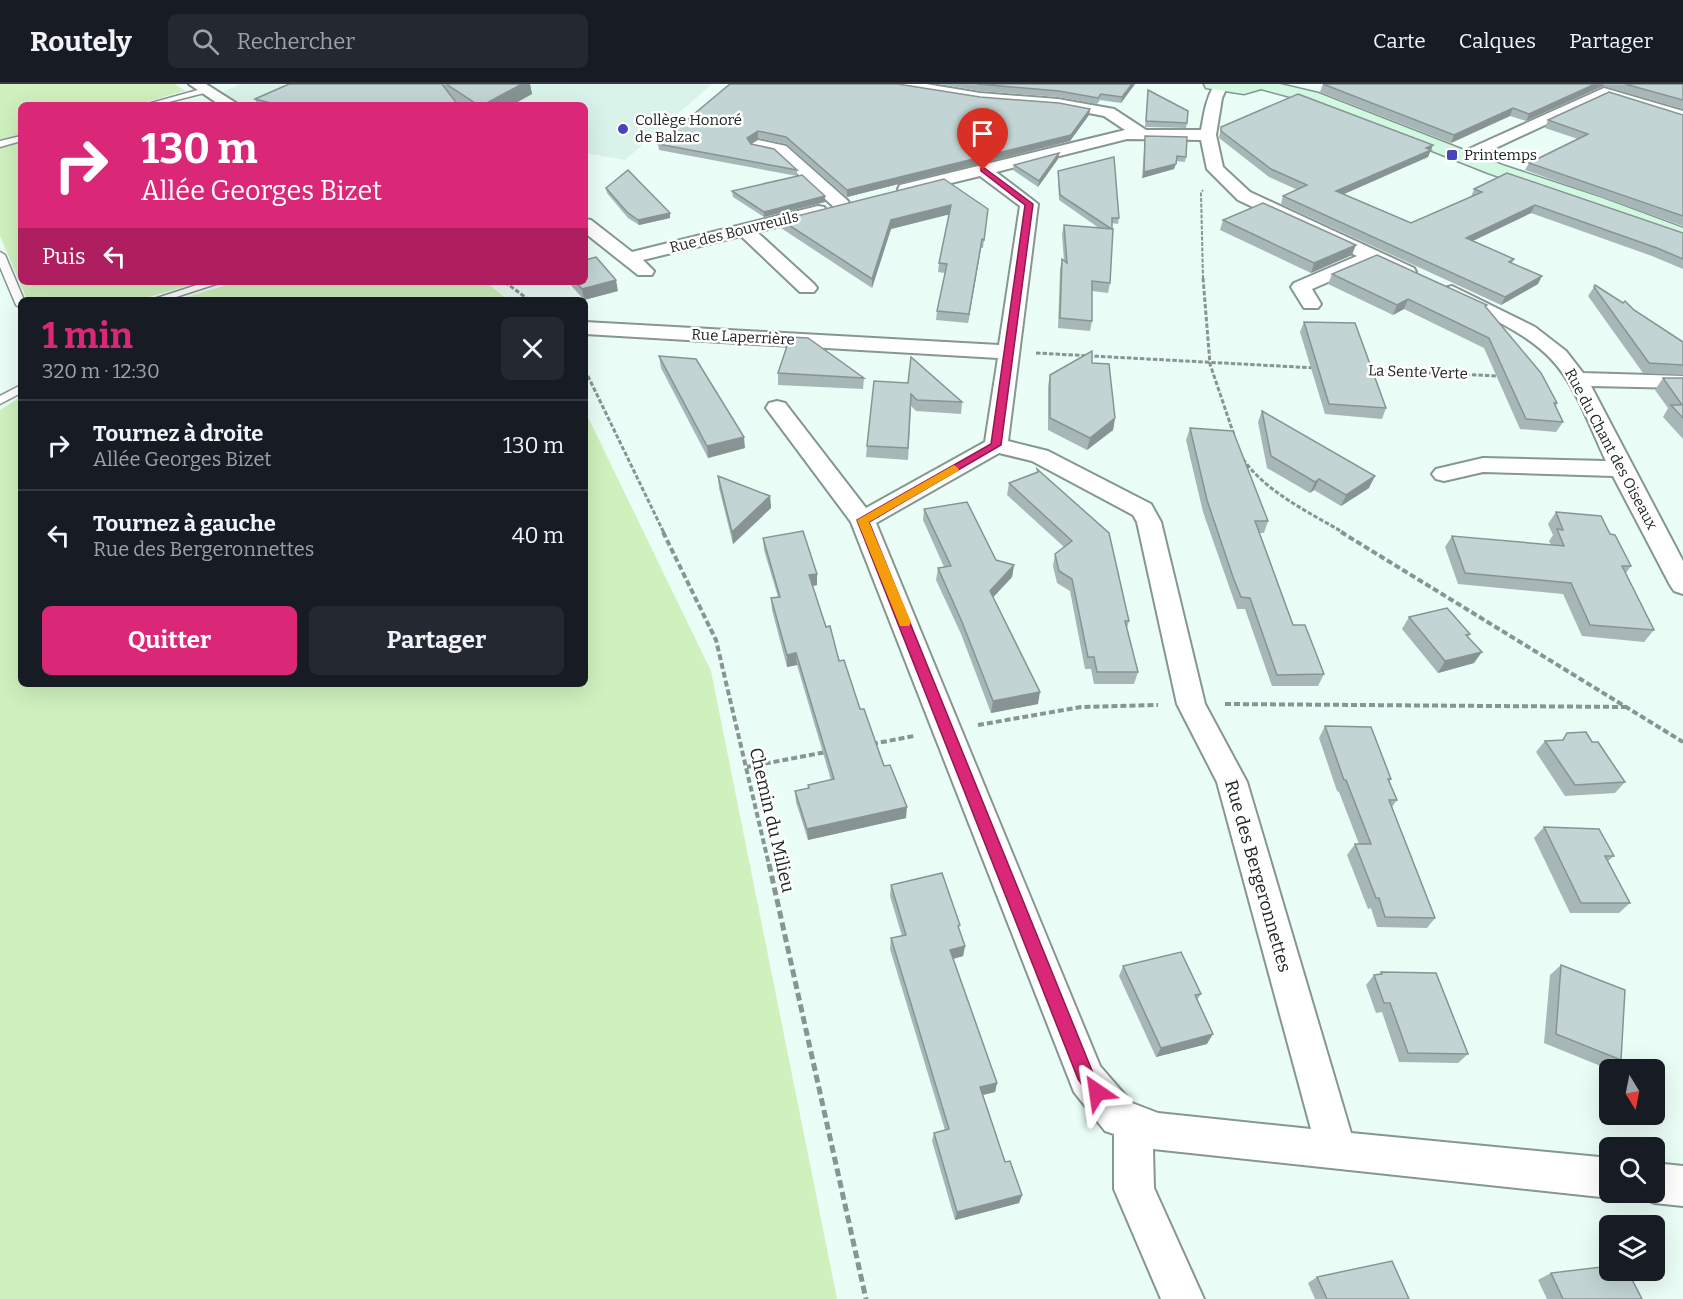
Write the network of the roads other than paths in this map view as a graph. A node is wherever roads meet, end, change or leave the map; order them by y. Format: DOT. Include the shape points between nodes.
graph roads {
  1 [pos="898,84"];
  2 [pos="1260,84"];
  3 [pos="199,86"];
  4 [pos="1216,86"];
  5 [pos="1607,88"];
  6 [pos="156,102"];
  7 [pos="226,102"];
  8 [pos="1683,116"];
  9 [pos="1144,135"];
  10 [pos="1208,135"];
  11 [pos="18,139"];
  12 [pos="0,144"];
  13 [pos="758,145"];
  14 [pos="1466,156"];
  15 [pos="983,170"];
  16 [pos="885,194"];
  17 [pos="588,226"];
  18 [pos="744,229"];
  19 [pos="1683,235"];
  20 [pos="0,255"];
  21 [pos="1372,256"];
  22 [pos="631,258"];
  23 [pos="646,272"];
  24 [pos="207,285"];
  25 [pos="807,288"];
  26 [pos="166,297"];
  27 [pos="18,298"];
  28 [pos="1311,304"];
  29 [pos="588,328"];
  30 [pos="1010,352"];
  31 [pos="1577,379"];
  32 [pos="1683,382"];
  33 [pos="18,390"];
  34 [pos="0,400"];
  35 [pos="777,408"];
  36 [pos="996,445"];
  37 [pos="1621,469"];
  38 [pos="1444,474"];
  39 [pos="863,520"];
  40 [pos="1671,540"];
  41 [pos="1683,585"];
  42 [pos="1133,1123"];
  43 [pos="1337,1151"];
  44 [pos="1599,1177"];
  45 [pos="1665,1184"];
  46 [pos="1683,1186"];
  47 [pos="1183,1299"];
  1 -- 9 [label="street" via="1109,112"];
  2 -- 4 [label="main road" via="1244,89"];
  2 -- 14 [label="main road" via="1312,97"];
  3 -- 6 [label="lane"];
  3 -- 7 [label="street"];
  4 -- 10 [label="street"];
  5 -- 8 [label="street"];
  5 -- 14 [label="street"];
  9 -- 10 [label="street"];
  9 -- 15 [label="street" via="1127,134"];
  10 -- 21 [label="street, Rue du Chant des Oiseaux" via="1215,169 1244,196"];
  11 -- 12 [label="lane"];
  13 -- 18 [label="street, Rue des Bouvreuils" via="780,149 847,203"];
  14 -- 19 [label="main road"];
  15 -- 16 [label="street"];
  15 -- 30 [label="street" via="1029,204"];
  17 -- 22 [label="street"];
  18 -- 22 [label="street, Rue des Bouvreuils"];
  18 -- 25 [label="street"];
  20 -- 27 [label="lane"];
  21 -- 28 [label="street" via="1301,287"];
  21 -- 31 [label="street, Rue du Chant des Oiseaux" via="1528,331 1559,355"];
  22 -- 23 [label="street"];
  24 -- 26 [label="lane"];
  29 -- 30 [label="street, Rue Laperrière"];
  30 -- 36 [label="street"];
  31 -- 32 [label="street"];
  31 -- 37 [label="street, Rue du Chant des Oiseaux"];
  33 -- 34 [label="lane"];
  35 -- 39 [label="street"];
  36 -- 39 [label="street"];
  36 -- 43 [label="street, Rue des Bergeronnettes" via="1040,456 1142,510 1149,522 1191,704 1232,782"];
  37 -- 38 [label="street" via="1483,465"];
  37 -- 40 [label="street, Rue du Chant des Oiseaux"];
  39 -- 42 [label="street" via="1087,1079 1119,1117"];
  40 -- 41 [label="street, Rue du Chant des Oiseaux"];
  42 -- 43 [label="street" via="1158,1132"];
  42 -- 47 [label="street" via="1134,1189"];
  43 -- 44 [label="street"];
  45 -- 46 [label="street"];
}
